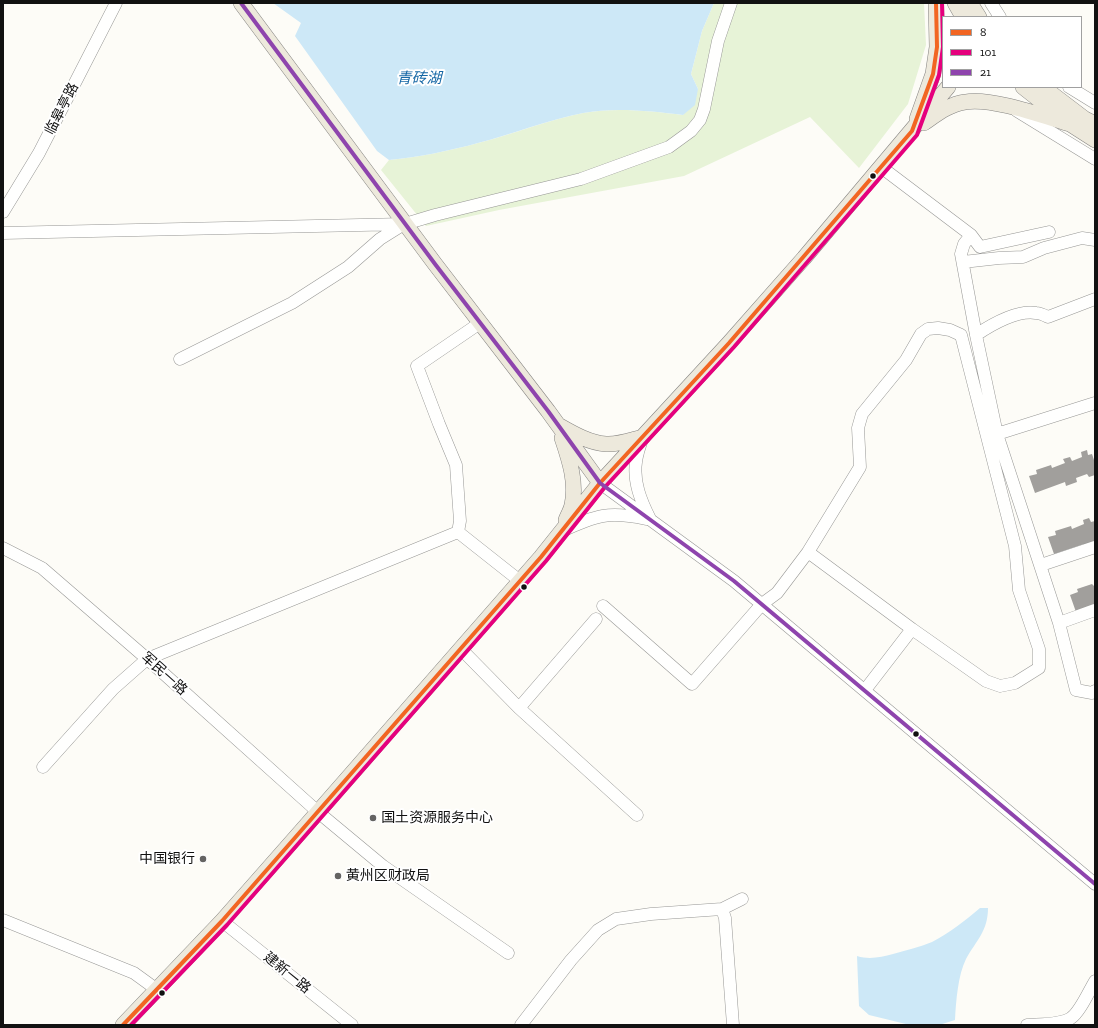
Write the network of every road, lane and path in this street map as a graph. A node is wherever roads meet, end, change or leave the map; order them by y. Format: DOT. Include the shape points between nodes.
graph roads {
  1 [pos="116,3"];
  2 [pos="241,3"];
  3 [pos="731,3"];
  4 [pos="936,3"];
  5 [pos="955,3"];
  6 [pos="970,3"];
  7 [pos="991,3"];
  8 [pos="962,16"];
  9 [pos="978,16"];
  10 [pos="999,16"];
  11 [pos="947,88"];
  12 [pos="1024,88"];
  13 [pos="1044,88"];
  14 [pos="1071,88"];
  15 [pos="1095,103"];
  16 [pos="1010,107"];
  17 [pos="1070,124"];
  18 [pos="1095,124"];
  19 [pos="912,131"];
  20 [pos="1095,140"];
  21 [pos="1095,159"];
  22 [pos="881,166"];
  23 [pos="3,212"];
  24 [pos="404,224"];
  25 [pos="1049,232"];
  26 [pos="3,233"];
  27 [pos="971,235"];
  28 [pos="1095,240"];
  29 [pos="963,262"];
  30 [pos="1095,299"];
  31 [pos="480,323"];
  32 [pos="976,335"];
  33 [pos="180,359"];
  34 [pos="1095,403"];
  35 [pos="557,424"];
  36 [pos="997,434"];
  37 [pos="643,438"];
  38 [pos="600,483"];
  39 [pos="650,520"];
  40 [pos="458,532"];
  41 [pos="561,532"];
  42 [pos="1095,547"];
  43 [pos="3,548"];
  44 [pos="808,552"];
  45 [pos="1041,565"];
  46 [pos="520,581"];
  47 [pos="762,604"];
  48 [pos="603,606"];
  49 [pos="1095,610"];
  50 [pos="596,619"];
  51 [pos="1059,623"];
  52 [pos="912,629"];
  53 [pos="461,649"];
  54 [pos="147,659"];
  55 [pos="865,690"];
  56 [pos="1095,692"];
  57 [pos="519,708"];
  58 [pos="43,767"];
  59 [pos="318,812"];
  60 [pos="637,815"];
  61 [pos="1095,884"];
  62 [pos="742,899"];
  63 [pos="722,909"];
  64 [pos="3,920"];
  65 [pos="222,921"];
  66 [pos="508,953"];
  67 [pos="1095,982"];
  68 [pos="156,989"];
  69 [pos="123,1025"];
  70 [pos="352,1025"];
  71 [pos="521,1025"];
  72 [pos="732,1025"];
  73 [pos="1028,1025"];
  1 -- 23 [label="street, 临皋亭路" via="39,153"];
  2 -- 24 [label="main road"];
  3 -- 24 [label="street" via="718,41 700,120 691,131 669,147 581,179"];
  4 -- 19 [label="main road" via="937,47 933,74"];
  5 -- 8 [label="main road"];
  6 -- 9 [label="main road"];
  7 -- 10 [label="street"];
  11 -- 19 [label="main road"];
  12 -- 17 [label="main road"];
  13 -- 18 [label="main road"];
  14 -- 15 [label="street"];
  16 -- 17 [label="main road"];
  16 -- 19 [label="main road" via="983,101 965,102 944,109"];
  16 -- 21 [label="street"];
  17 -- 20 [label="main road"];
  19 -- 22 [label="main road"];
  22 -- 27 [label="street"];
  22 -- 37 [label="main road" via="729,344"];
  24 -- 26 [label="street"];
  24 -- 31 [label="main road"];
  24 -- 33 [label="street" via="380,239 348,267 292,303"];
  25 -- 27 [label="street" via="980,247"];
  27 -- 29 [label="street" via="964,244 961,254"];
  28 -- 29 [label="street" via="1082,238 1044,248 1023,257"];
  29 -- 32 [label="street"];
  30 -- 32 [label="street" via="1048,317 1037,313 1025,313 992,325"];
  31 -- 35 [label="main road"];
  31 -- 40 [label="street" via="417,366 456,465 460,521"];
  32 -- 36 [label="street"];
  34 -- 36 [label="street"];
  35 -- 37 [label="main road" via="583,438 606,444"];
  35 -- 38 [label="main road"];
  35 -- 41 [label="main road" via="569,458 573,482 572,505"];
  36 -- 45 [label="street"];
  37 -- 38 [label="main road"];
  37 -- 39 [label="street" via="636,462 635,480"];
  38 -- 39 [label="street"];
  38 -- 41 [label="main road"];
  39 -- 41 [label="street" via="628,515 607,515 585,520"];
  39 -- 47 [label="street"];
  40 -- 46 [label="street"];
  40 -- 54 [label="street"];
  41 -- 46 [label="main road"];
  42 -- 45 [label="street"];
  43 -- 54 [label="street, 军民一路" via="42,568"];
  44 -- 47 [label="street" via="777,593"];
  44 -- 52 [label="street"];
  44 -- 52 [label="street" via="860,467 858,428 862,414 906,360 921,334 928,329 938,328 961,335 1015,546 1019,590 1039,649 1039,668 1015,683 1000,686 986,681"];
  45 -- 51 [label="street"];
  46 -- 53 [label="main road"];
  47 -- 48 [label="street" via="692,684"];
  47 -- 55 [label="street"];
  49 -- 51 [label="street"];
  50 -- 57 [label="street"];
  51 -- 56 [label="street" via="1076,690"];
  52 -- 55 [label="street"];
  53 -- 57 [label="street"];
  53 -- 59 [label="main road"];
  54 -- 58 [label="street" via="113,690"];
  54 -- 59 [label="street, 军民一路"];
  55 -- 61 [label="street"];
  57 -- 60 [label="street"];
  59 -- 65 [label="main road"];
  59 -- 66 [label="street, 军民一路" via="384,866"];
  62 -- 63 [label="street"];
  63 -- 71 [label="street" via="616,919 598,930 571,960"];
  63 -- 72 [label="street" via="725,918"];
  64 -- 68 [label="street" via="134,973"];
  65 -- 68 [label="main road"];
  65 -- 70 [label="street, 建新一路"];
  67 -- 73 [label="street" via="1070,1019"];
  68 -- 69 [label="main road"];
}
